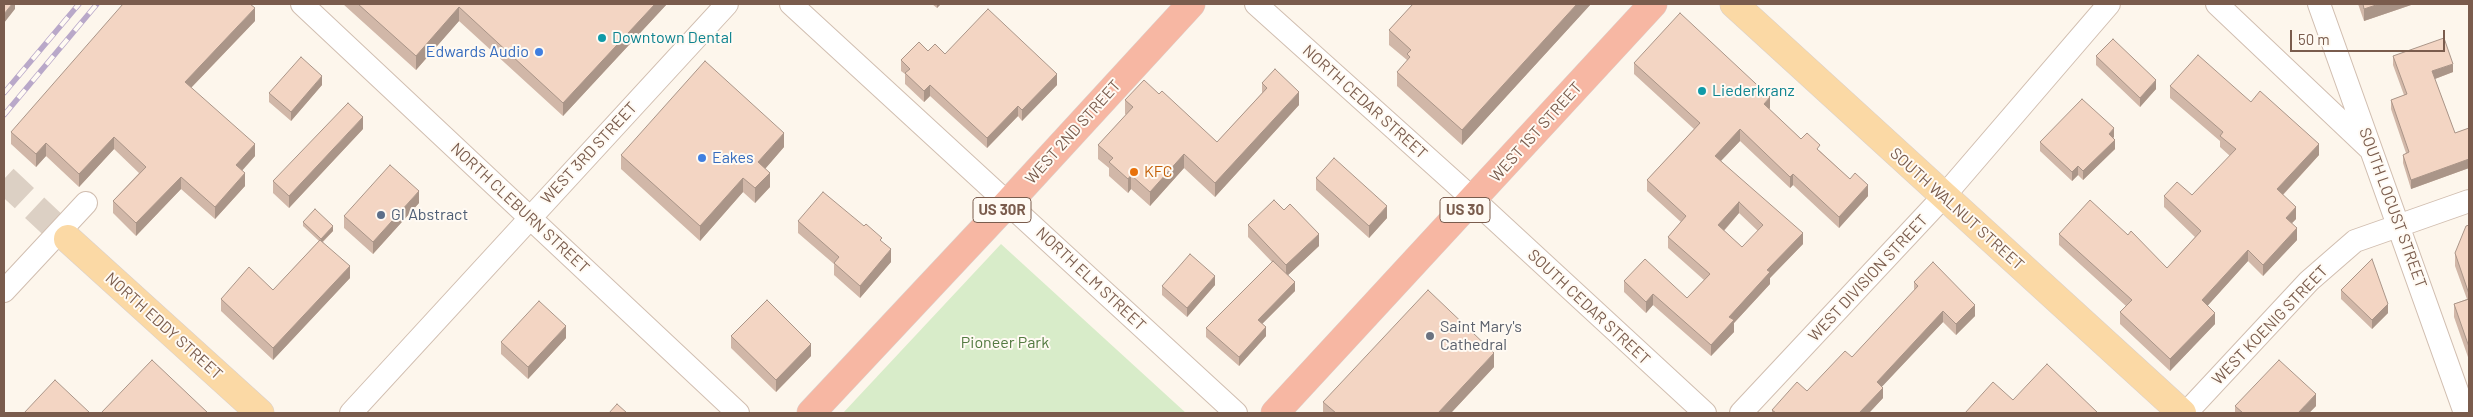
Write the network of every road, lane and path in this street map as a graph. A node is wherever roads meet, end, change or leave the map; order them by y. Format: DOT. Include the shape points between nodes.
graph roads {
  1 [pos="302,4"];
  2 [pos="726,4"];
  3 [pos="791,4"];
  4 [pos="1191,4"];
  5 [pos="1256,4"];
  6 [pos="1653,4"];
  7 [pos="1734,4"];
  8 [pos="2110,4"];
  9 [pos="2216,4"];
  10 [pos="2319,4"];
  11 [pos="2373,152"];
  12 [pos="1944,196"];
  13 [pos="1474,200"];
  14 [pos="2469,201"];
  15 [pos="86,203"];
  16 [pos="1008,203"];
  17 [pos="530,218"];
  18 [pos="2399,224"];
  19 [pos="68,239"];
  20 [pos="4,291"];
  21 [pos="260,413"];
  22 [pos="351,413"];
  23 [pos="738,413"];
  24 [pos="811,413"];
  25 [pos="1236,413"];
  26 [pos="1275,413"];
  27 [pos="1705,413"];
  28 [pos="1741,413"];
  29 [pos="2184,413"];
  30 [pos="2466,413"];
  1 -- 17 [label="street, NORTH CLEBURN STREET"];
  2 -- 17 [label="street, WEST 3RD STREET"];
  3 -- 16 [label="street, NORTH ELM STREET"];
  4 -- 16 [label="highway, WEST 2ND STREET / US 30R"];
  5 -- 13 [label="street, NORTH CEDAR STREET"];
  6 -- 13 [label="highway, WEST 1ST STREET / US 30"];
  7 -- 12 [label="main road, SOUTH WALNUT STREET"];
  8 -- 12 [label="street, WEST DIVISION STREET"];
  9 -- 11 [label="street"];
  10 -- 11 [label="street, SOUTH LOCUST STREET"];
  11 -- 18 [label="street, SOUTH LOCUST STREET"];
  12 -- 28 [label="street, WEST DIVISION STREET"];
  12 -- 29 [label="main road, SOUTH WALNUT STREET"];
  13 -- 26 [label="highway, WEST 1ST STREET / US 30"];
  13 -- 27 [label="street, SOUTH CEDAR STREET"];
  14 -- 18 [label="street, WEST KOENIG STREET"];
  15 -- 20 [label="street"];
  16 -- 24 [label="highway, WEST 2ND STREET / US 30R"];
  16 -- 25 [label="street, NORTH ELM STREET"];
  17 -- 22 [label="street, WEST 3RD STREET"];
  17 -- 23 [label="street, NORTH CLEBURN STREET"];
  18 -- 29 [label="street, WEST KOENIG STREET" via="2355,241 2309,281"];
  18 -- 30 [label="street, SOUTH LOCUST STREET"];
  19 -- 21 [label="main road, NORTH EDDY STREET"];
}
